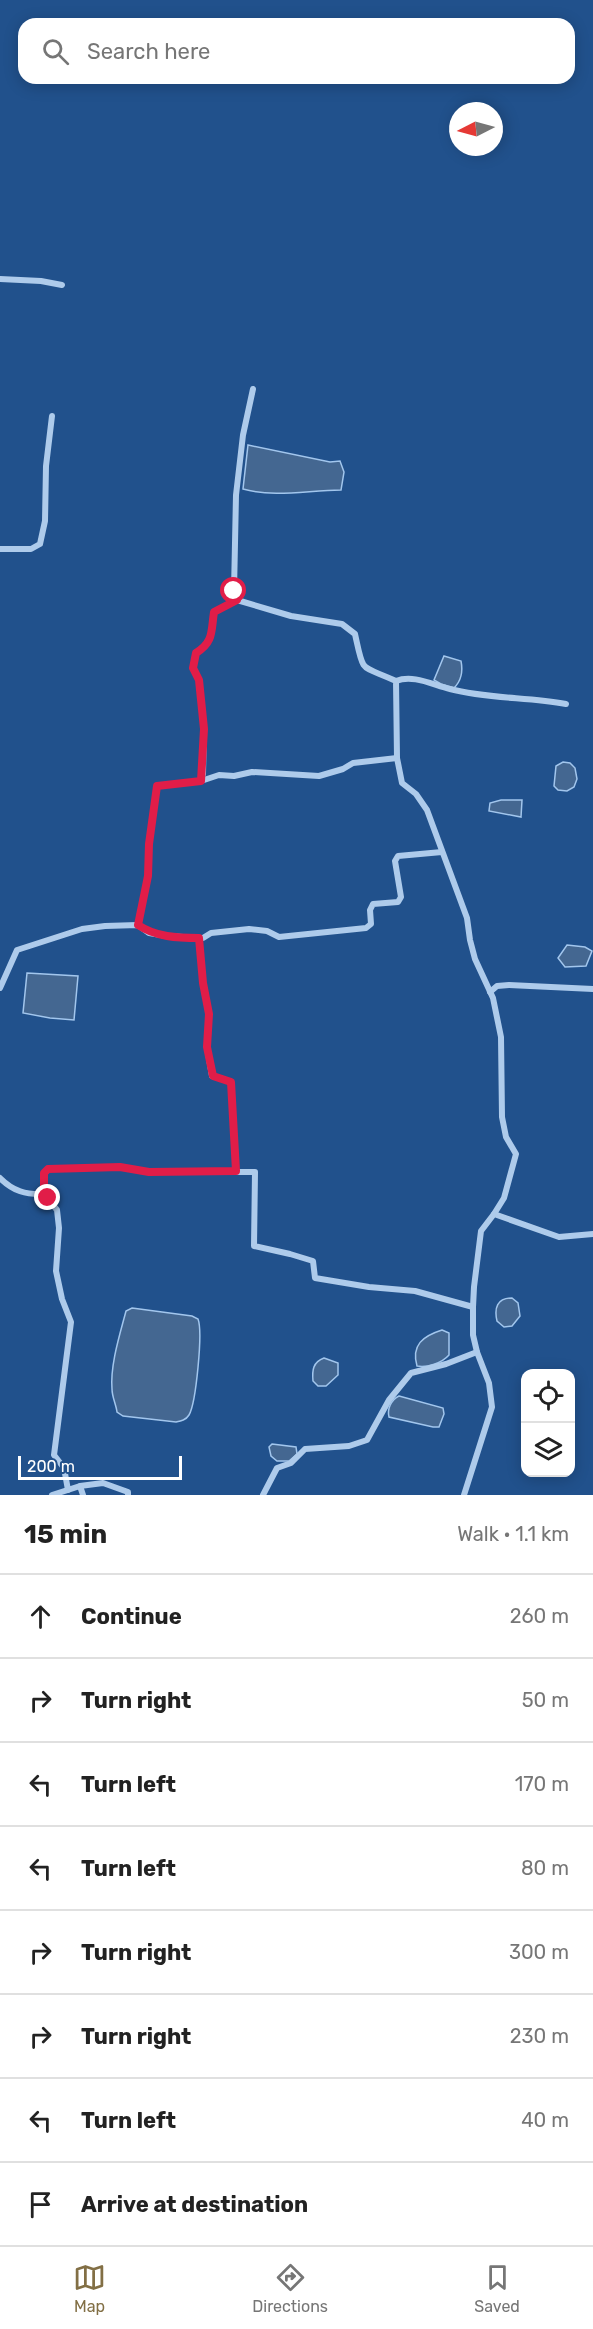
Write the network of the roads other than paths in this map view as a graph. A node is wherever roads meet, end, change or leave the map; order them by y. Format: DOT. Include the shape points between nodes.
graph roads {
  1 [pos="0,279"];
  2 [pos="62,285"];
  3 [pos="253,389"];
  4 [pos="52,416"];
  5 [pos="0,549"];
  6 [pos="237,600"];
  7 [pos="396,681"];
  8 [pos="566,704"];
  9 [pos="397,758"];
  10 [pos="201,781"];
  11 [pos="441,852"];
  12 [pos="138,925"];
  13 [pos="199,938"];
  14 [pos="0,988"];
  15 [pos="593,989"];
  16 [pos="490,992"];
  17 [pos="236,1171"];
  18 [pos="0,1178"];
  19 [pos="44,1194"];
  20 [pos="494,1214"];
  21 [pos="593,1234"];
  22 [pos="473,1307"];
  23 [pos="477,1352"];
  24 [pos="80,1486"];
  25 [pos="68,1490"];
  26 [pos="52,1495"];
  27 [pos="83,1495"];
  28 [pos="128,1495"];
  29 [pos="263,1495"];
  30 [pos="464,1495"];
  1 -- 2 [label="street"];
  3 -- 6 [label="street" via="236,495 233,559"];
  4 -- 5 [label="street" via="40,544 31,549"];
  6 -- 7 [label="street" via="291,616 342,624 355,634 360,662 368,671"];
  6 -- 10 [label="street" via="214,612 210,640 196,653 193,668 199,680 204,729"];
  7 -- 8 [label="street" via="405,678 493,697"];
  7 -- 9 [label="street"];
  9 -- 10 [label="street" via="353,763 319,776 252,772"];
  9 -- 11 [label="street" via="402,783 427,810"];
  10 -- 12 [label="street" via="157,786 148,876"];
  11 -- 13 [label="street" via="398,856 394,861 401,897 398,902 374,904 370,910 371,924 366,928 279,937 249,929"];
  11 -- 16 [label="street" via="467,918 475,959"];
  12 -- 13 [label="street" via="149,933"];
  12 -- 14 [label="street" via="82,929 17,950"];
  13 -- 17 [label="street" via="209,1014 207,1047 213,1076 231,1082"];
  15 -- 16 [label="street" via="509,985 496,986"];
  16 -- 20 [label="street" via="501,1037 502,1117 506,1137 516,1154 504,1198"];
  17 -- 19 [label="street" via="48,1169 44,1173"];
  17 -- 22 [label="street" via="255,1172 254,1246 313,1261 315,1278 415,1291"];
  18 -- 19 [label="street" via="21,1193"];
  19 -- 25 [label="street" via="57,1210 56,1271 71,1322 54,1455 64,1468"];
  20 -- 21 [label="street" via="559,1237"];
  20 -- 22 [label="street" via="481,1232"];
  22 -- 23 [label="street"];
  23 -- 29 [label="street" via="411,1372 389,1400 367,1440 349,1446 305,1449 291,1463 277,1468"];
  23 -- 30 [label="street" via="489,1383 492,1407"];
  24 -- 25 [label="street"];
  24 -- 27 [label="street"];
  24 -- 28 [label="street" via="103,1484"];
  25 -- 26 [label="street"];
}
